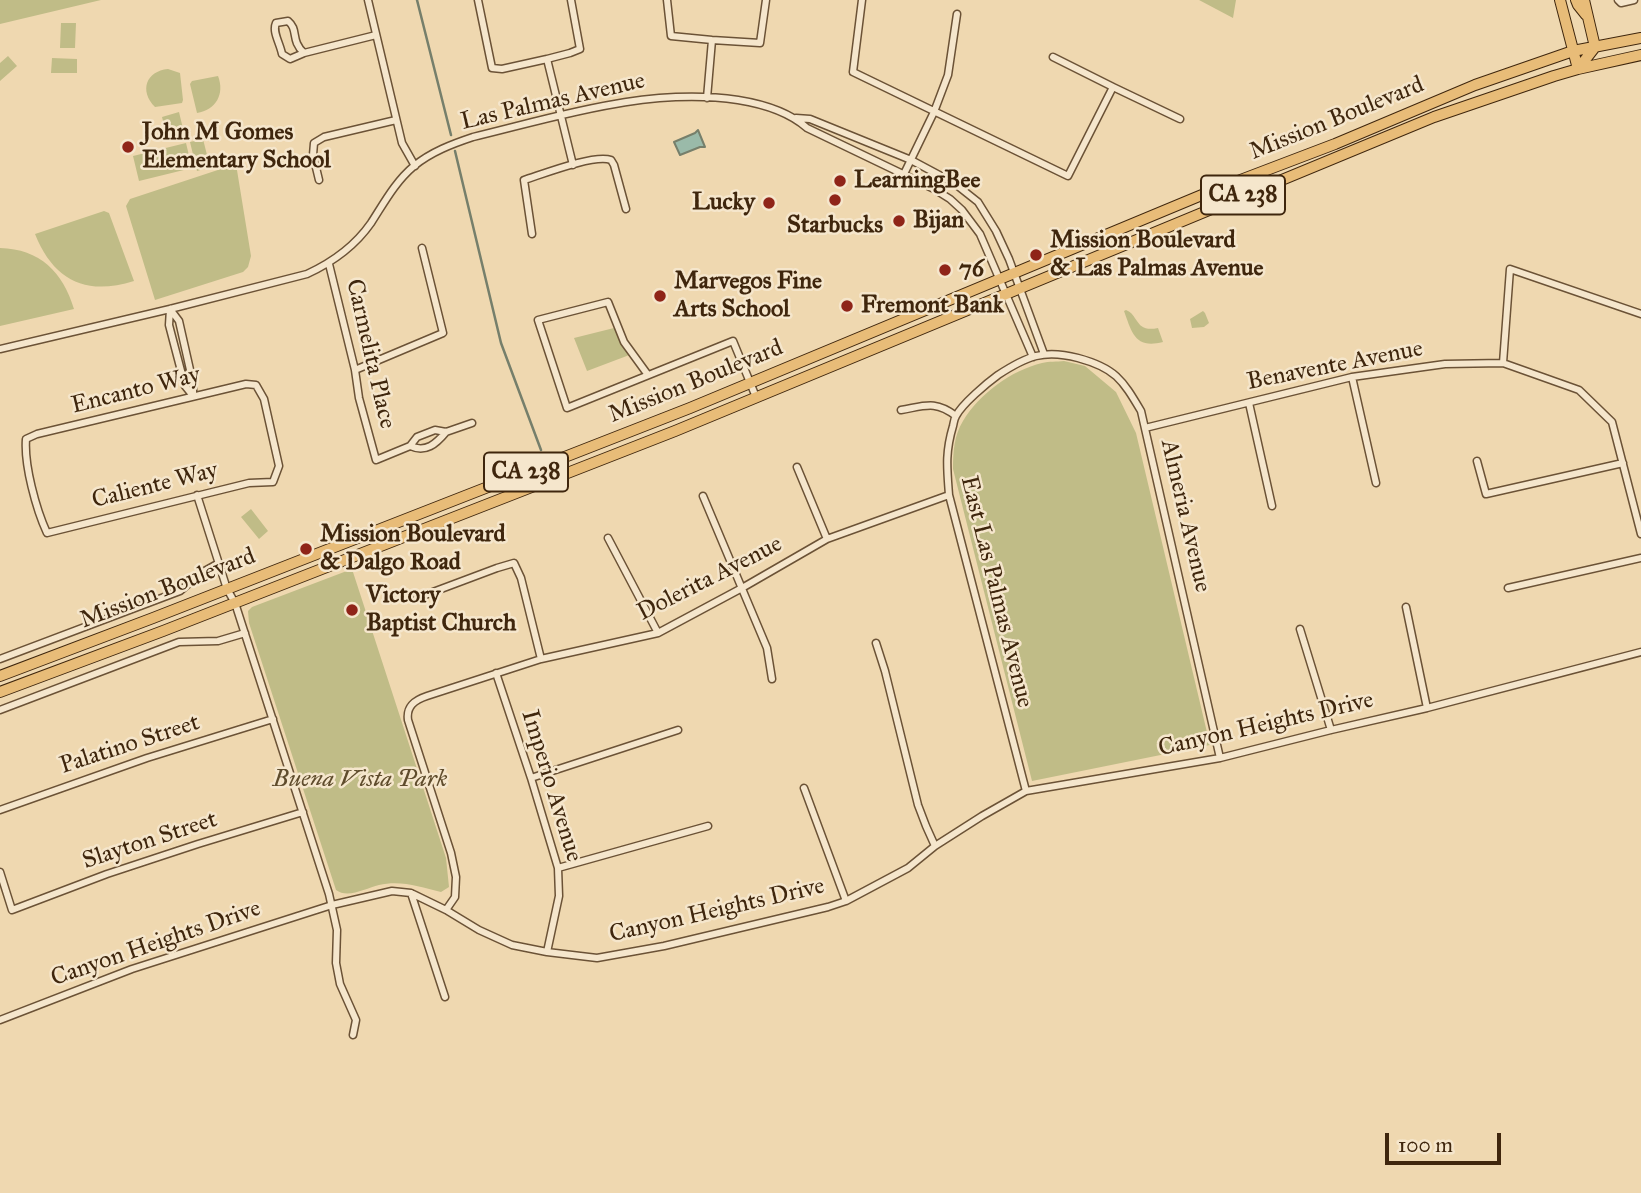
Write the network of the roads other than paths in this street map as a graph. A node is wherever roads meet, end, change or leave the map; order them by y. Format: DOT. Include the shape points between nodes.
graph roads {
  1 [pos="368,0"];
  2 [pos="478,0"];
  3 [pos="571,0"];
  4 [pos="667,0"];
  5 [pos="766,0"];
  6 [pos="862,0"];
  7 [pos="1560,0"];
  8 [pos="1576,0"];
  9 [pos="1584,0"];
  10 [pos="1634,0"];
  11 [pos="1619,1"];
  12 [pos="957,14"];
  13 [pos="1589,21"];
  14 [pos="376,36"];
  15 [pos="1641,38"];
  16 [pos="712,40"];
  17 [pos="1595,47"];
  18 [pos="1573,51"];
  19 [pos="304,53"];
  20 [pos="1641,55"];
  21 [pos="1053,57"];
  22 [pos="547,59"];
  23 [pos="1578,69"];
  24 [pos="1113,87"];
  25 [pos="707,97"];
  26 [pos="934,112"];
  27 [pos="561,116"];
  28 [pos="796,118"];
  29 [pos="1180,119"];
  30 [pos="396,120"];
  31 [pos="911,160"];
  32 [pos="573,165"];
  33 [pos="415,166"];
  34 [pos="904,174"];
  35 [pos="319,180"];
  36 [pos="626,209"];
  37 [pos="532,234"];
  38 [pos="422,248"];
  39 [pos="329,264"];
  40 [pos="1013,274"];
  41 [pos="1000,280"];
  42 [pos="1019,288"];
  43 [pos="1006,294"];
  44 [pos="170,309"];
  45 [pos="1641,314"];
  46 [pos="0,349"];
  47 [pos="1044,354"];
  48 [pos="1033,357"];
  49 [pos="1503,363"];
  50 [pos="355,370"];
  51 [pos="648,375"];
  52 [pos="1352,377"];
  53 [pos="750,383"];
  54 [pos="193,396"];
  55 [pos="756,397"];
  56 [pos="1249,403"];
  57 [pos="901,410"];
  58 [pos="956,416"];
  59 [pos="472,423"];
  60 [pos="1145,428"];
  61 [pos="446,432"];
  62 [pos="410,446"];
  63 [pos="1476,461"];
  64 [pos="1623,463"];
  65 [pos="797,467"];
  66 [pos="273,482"];
  67 [pos="1376,483"];
  68 [pos="197,495"];
  69 [pos="949,495"];
  70 [pos="703,496"];
  71 [pos="1272,506"];
  72 [pos="47,533"];
  73 [pos="1641,534"];
  74 [pos="608,538"];
  75 [pos="827,539"];
  76 [pos="1641,558"];
  77 [pos="219,563"];
  78 [pos="741,588"];
  79 [pos="1508,588"];
  80 [pos="227,589"];
  81 [pos="417,598"];
  82 [pos="235,603"];
  83 [pos="1405,607"];
  84 [pos="1300,629"];
  85 [pos="245,633"];
  86 [pos="659,633"];
  87 [pos="876,643"];
  88 [pos="1641,652"];
  89 [pos="0,659"];
  90 [pos="541,659"];
  91 [pos="496,673"];
  92 [pos="0,676"];
  93 [pos="772,678"];
  94 [pos="0,692"];
  95 [pos="1427,708"];
  96 [pos="0,710"];
  97 [pos="273,719"];
  98 [pos="678,730"];
  99 [pos="1331,730"];
  100 [pos="1220,758"];
  101 [pos="531,778"];
  102 [pos="804,788"];
  103 [pos="1026,791"];
  104 [pos="0,810"];
  105 [pos="303,812"];
  106 [pos="708,826"];
  107 [pos="936,846"];
  108 [pos="558,867"];
  109 [pos="0,872"];
  110 [pos="411,893"];
  111 [pos="846,901"];
  112 [pos="332,905"];
  113 [pos="446,910"];
  114 [pos="547,952"];
  115 [pos="445,997"];
  116 [pos="0,1020"];
  117 [pos="353,1035"];
  1 -- 14 [label="street"];
  2 -- 22 [label="street" via="492,68"];
  3 -- 22 [label="street" via="580,49"];
  4 -- 16 [label="street" via="671,36"];
  5 -- 16 [label="street" via="760,43"];
  6 -- 26 [label="street" via="853,72"];
  7 -- 18 [label="main road"];
  8 -- 13 [label="main road"];
  9 -- 13 [label="main road"];
  10 -- 11 [label="street"];
  12 -- 26 [label="street" via="948,75"];
  13 -- 17 [label="main road"];
  14 -- 19 [label="street"];
  14 -- 30 [label="street"];
  15 -- 17 [label="main road, Mission Boulevard / CA 238"];
  16 -- 25 [label="street"];
  17 -- 18 [label="main road, Mission Boulevard / CA 238"];
  17 -- 23 [label="main road"];
  18 -- 23 [label="main road"];
  18 -- 40 [label="main road, Mission Boulevard / CA 238" via="1475,85"];
  19 -- 19 [label="street" via="297,47 292,25 276,23 274,32 282,54 292,59"];
  20 -- 23 [label="main road, Mission Boulevard / CA 238"];
  21 -- 24 [label="street"];
  22 -- 27 [label="street"];
  23 -- 42 [label="main road, Mission Boulevard / CA 238" via="1434,117"];
  24 -- 26 [label="street" via="1068,176"];
  24 -- 29 [label="street"];
  25 -- 27 [label="street, Las Palmas Avenue" via="650,98"];
  25 -- 28 [label="street, Las Palmas Avenue" via="760,104"];
  26 -- 31 [label="street"];
  27 -- 32 [label="street"];
  27 -- 33 [label="street, Las Palmas Avenue" via="473,137"];
  28 -- 31 [label="street, Las Palmas Avenue" via="810,119"];
  28 -- 34 [label="street, Las Palmas Avenue" via="807,128"];
  30 -- 33 [label="street"];
  30 -- 35 [label="street" via="314,143"];
  31 -- 34 [label="street"];
  31 -- 40 [label="street, Las Palmas Avenue" via="978,202 996,231"];
  32 -- 36 [label="street" via="611,160"];
  32 -- 37 [label="street" via="524,180"];
  33 -- 39 [label="street, Las Palmas Avenue" via="388,194 354,243"];
  34 -- 41 [label="street, Las Palmas Avenue" via="962,209 980,234"];
  38 -- 50 [label="street" via="443,333"];
  39 -- 44 [label="street, Las Palmas Avenue" via="286,280"];
  39 -- 50 [label="street, Carmelita Place"];
  40 -- 41 [label="main road, Mission Boulevard / CA 238"];
  40 -- 42 [label="street, Las Palmas Avenue"];
  41 -- 43 [label="street"];
  41 -- 53 [label="main road, Mission Boulevard / CA 238"];
  42 -- 43 [label="main road, Mission Boulevard / CA 238"];
  42 -- 47 [label="street"];
  43 -- 48 [label="street"];
  43 -- 55 [label="main road, Mission Boulevard / CA 238"];
  44 -- 46 [label="street, Las Palmas Avenue"];
  44 -- 54 [label="street" via="179,321"];
  45 -- 49 [label="street" via="1510,269"];
  47 -- 48 [label="street, Almeria Avenue"];
  47 -- 60 [label="street, Almeria Avenue" via="1076,358 1110,370 1129,389"];
  48 -- 58 [label="street" via="991,380"];
  49 -- 52 [label="street, Benavente Avenue" via="1446,364"];
  49 -- 64 [label="street, Benavente Avenue" via="1579,390 1612,422"];
  50 -- 62 [label="street, Carmelita Place" via="376,460"];
  51 -- 51 [label="street" via="624,342 608,302 538,320 567,408"];
  51 -- 53 [label="street" via="733,341"];
  52 -- 56 [label="street, Benavente Avenue"];
  52 -- 67 [label="street"];
  53 -- 55 [label="street"];
  53 -- 80 [label="main road, Mission Boulevard / CA 238"];
  54 -- 66 [label="street, Encanto Way" via="256,385 264,399 279,467"];
  54 -- 72 [label="street, Encanto Way" via="26,439 25,453"];
  55 -- 82 [label="main road, Mission Boulevard / CA 238"];
  56 -- 60 [label="street, Benavente Avenue"];
  56 -- 71 [label="street"];
  57 -- 58 [label="street" via="935,405"];
  58 -- 69 [label="street, East Las Palmas Avenue" via="946,463"];
  59 -- 61 [label="street, Carmelita Place"];
  60 -- 100 [label="street, Almeria Avenue"];
  61 -- 62 [label="street, Carmelita Place" via="435,430 417,437"];
  61 -- 62 [label="street, Carmelita Place" via="427,448"];
  63 -- 64 [label="street" via="1486,494"];
  64 -- 73 [label="street, Benavente Avenue"];
  65 -- 75 [label="street"];
  66 -- 68 [label="street, Caliente Way"];
  68 -- 72 [label="street, Caliente Way"];
  68 -- 77 [label="street"];
  69 -- 75 [label="street, Dolerita Avenue"];
  69 -- 103 [label="street, East Las Palmas Avenue"];
  70 -- 78 [label="street"];
  74 -- 86 [label="street"];
  75 -- 78 [label="street, Dolerita Avenue"];
  76 -- 79 [label="street"];
  77 -- 80 [label="street"];
  77 -- 89 [label="street, Mission Boulevard" via="180,591"];
  78 -- 86 [label="street, Dolerita Avenue"];
  78 -- 93 [label="street" via="767,648"];
  80 -- 82 [label="street"];
  80 -- 92 [label="main road, Mission Boulevard / CA 238"];
  81 -- 90 [label="street" via="514,563"];
  82 -- 85 [label="street"];
  82 -- 94 [label="main road, Mission Boulevard / CA 238"];
  83 -- 95 [label="street"];
  84 -- 99 [label="street"];
  85 -- 96 [label="street" via="218,641 179,642"];
  85 -- 97 [label="street"];
  86 -- 90 [label="street, Dolerita Avenue"];
  87 -- 107 [label="street" via="918,805"];
  88 -- 95 [label="street, Canyon Heights Drive"];
  90 -- 91 [label="street, Dolerita Avenue"];
  91 -- 101 [label="street, Imperio Avenue"];
  91 -- 113 [label="street, Dolerita Avenue" via="421,698 408,712 452,853 455,897"];
  95 -- 99 [label="street, Canyon Heights Drive"];
  97 -- 104 [label="street, Palatino Street"];
  97 -- 105 [label="street"];
  98 -- 101 [label="street"];
  99 -- 100 [label="street, Canyon Heights Drive"];
  100 -- 103 [label="street, Canyon Heights Drive"];
  101 -- 108 [label="street, Imperio Avenue"];
  102 -- 111 [label="street"];
  103 -- 107 [label="street, Canyon Heights Drive"];
  105 -- 109 [label="street, Slayton Street" via="107,874 12,910"];
  105 -- 112 [label="street"];
  106 -- 108 [label="street"];
  107 -- 111 [label="street, Canyon Heights Drive" via="908,868"];
  108 -- 114 [label="street, Imperio Avenue" via="559,896"];
  110 -- 112 [label="street, Canyon Heights Drive" via="391,891"];
  110 -- 113 [label="street, Canyon Heights Drive"];
  110 -- 115 [label="street"];
  111 -- 114 [label="street, Canyon Heights Drive" via="597,958"];
  112 -- 116 [label="street, Canyon Heights Drive" via="132,968"];
  112 -- 117 [label="street" via="340,984 356,1020"];
  113 -- 114 [label="street, Canyon Heights Drive" via="512,945"];
}
